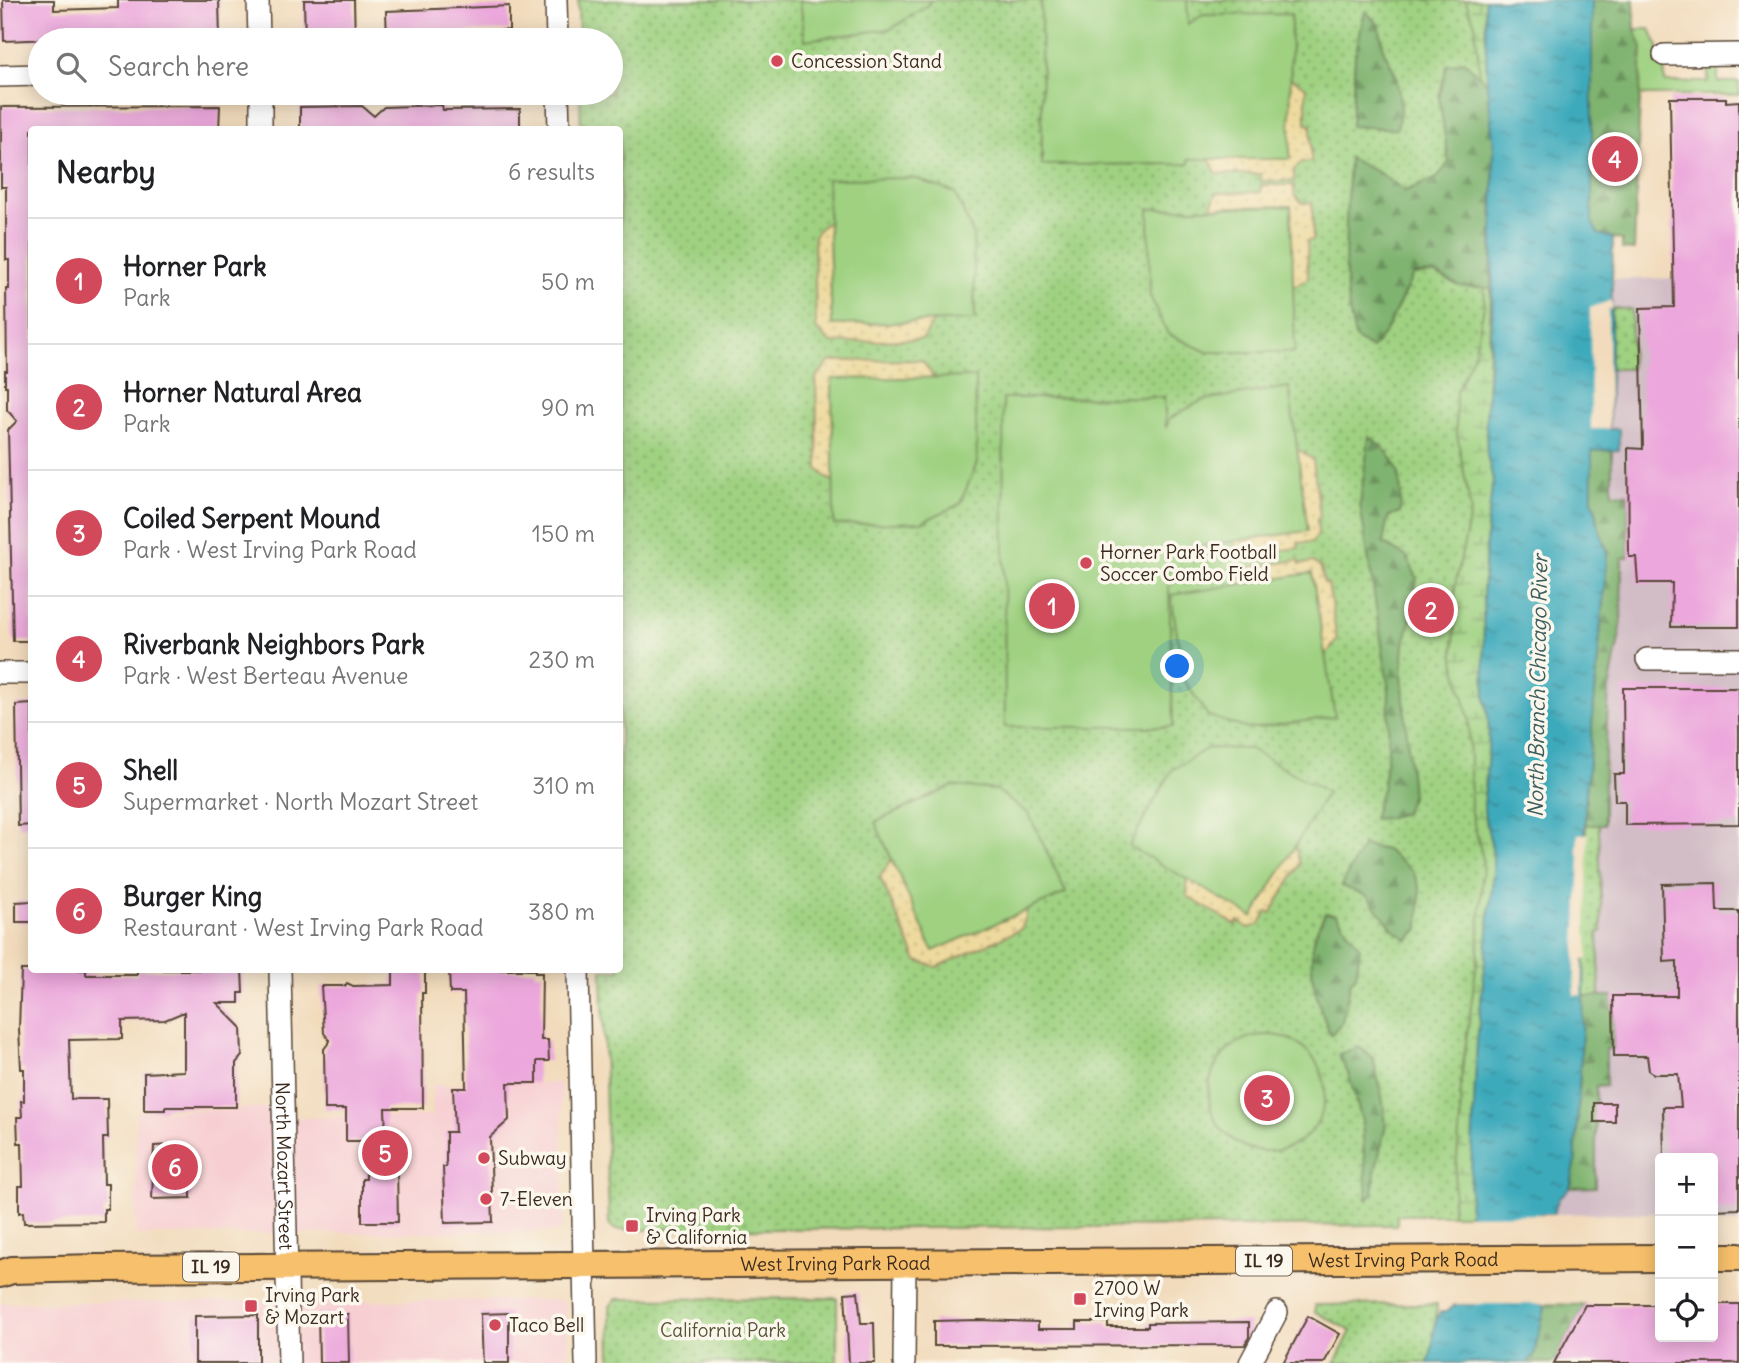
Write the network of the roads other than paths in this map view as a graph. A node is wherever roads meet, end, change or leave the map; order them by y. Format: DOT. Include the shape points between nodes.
graph roads {
  1 [pos="258,0"];
  2 [pos="556,0"];
  3 [pos="259,28"];
  4 [pos="557,28"];
  5 [pos="1739,54"];
  6 [pos="1664,55"];
  7 [pos="28,75"];
  8 [pos="0,76"];
  9 [pos="261,105"];
  10 [pos="558,105"];
  11 [pos="261,126"];
  12 [pos="559,126"];
  13 [pos="1647,659"];
  14 [pos="1739,659"];
  15 [pos="0,673"];
  16 [pos="28,673"];
  17 [pos="280,973"];
  18 [pos="578,973"];
  19 [pos="1718,1257"];
  20 [pos="1739,1257"];
  21 [pos="1655,1258"];
  22 [pos="905,1263"];
  23 [pos="584,1265"];
  24 [pos="287,1267"];
  25 [pos="4,1270"];
  26 [pos="1277,1312"];
  27 [pos="289,1363"];
  28 [pos="586,1363"];
  29 [pos="904,1363"];
  30 [pos="1250,1363"];
  1 -- 3 [label="street"];
  2 -- 4 [label="street"];
  5 -- 6 [label="street"];
  7 -- 8 [label="street"];
  9 -- 11 [label="street"];
  10 -- 12 [label="street"];
  13 -- 14 [label="street"];
  15 -- 16 [label="street"];
  17 -- 24 [label="street, North Mozart Street"];
  18 -- 23 [label="street"];
  19 -- 20 [label="main road"];
  21 -- 22 [label="main road, West Irving Park Road / IL 19"];
  22 -- 23 [label="main road, West Irving Park Road / IL 19"];
  22 -- 29 [label="street"];
  23 -- 24 [label="main road, West Irving Park Road / IL 19"];
  23 -- 28 [label="street"];
  24 -- 25 [label="main road, West Irving Park Road / IL 19"];
  24 -- 27 [label="street, North Mozart Street"];
  26 -- 30 [label="street"];
}
